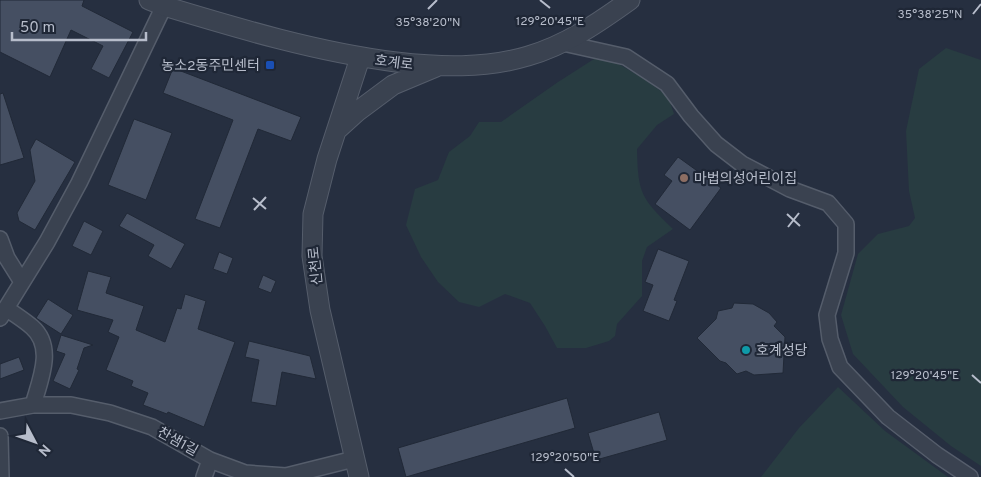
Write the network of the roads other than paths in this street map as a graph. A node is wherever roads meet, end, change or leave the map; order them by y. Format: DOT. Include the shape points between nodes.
graph roads {
  1 [pos="630,0"];
  2 [pos="157,3"];
  3 [pos="563,43"];
  4 [pos="360,58"];
  5 [pos="437,67"];
  6 [pos="337,131"];
  7 [pos="0,239"];
  8 [pos="22,282"];
  9 [pos="3,313"];
  10 [pos="32,405"];
  11 [pos="0,411"];
  12 [pos="0,436"];
  13 [pos="354,459"];
  14 [pos="210,460"];
  15 [pos="1,477"];
  16 [pos="204,477"];
  17 [pos="359,477"];
  18 [pos="970,477"];
  1 -- 3 [label="street, 호계로"];
  2 -- 4 [label="street, 호계로" via="262,35"];
  2 -- 8 [label="street" via="79,183"];
  3 -- 5 [label="street, 호계로" via="527,57 492,64"];
  3 -- 18 [label="street" via="626,56 667,84 716,144 742,164 790,189 828,203 846,224 846,253 826,315 830,340 840,367 888,417 937,456"];
  4 -- 5 [label="street, 호계로"];
  4 -- 6 [label="street, 신천로"];
  5 -- 6 [label="street" via="393,85"];
  6 -- 13 [label="street, 신천로" via="313,214 312,256 320,310"];
  7 -- 8 [label="street" via="6,258"];
  8 -- 9 [label="street"];
  9 -- 10 [label="street" via="33,328 42,342 45,366"];
  10 -- 11 [label="street, 찬샘1길"];
  10 -- 14 [label="street, 찬샘1길" via="71,405 110,413 152,427"];
  12 -- 15 [label="street"];
  13 -- 14 [label="street, 찬샘1길" via="286,476 245,473"];
  13 -- 17 [label="street, 신천로"];
  14 -- 16 [label="street"];
}
